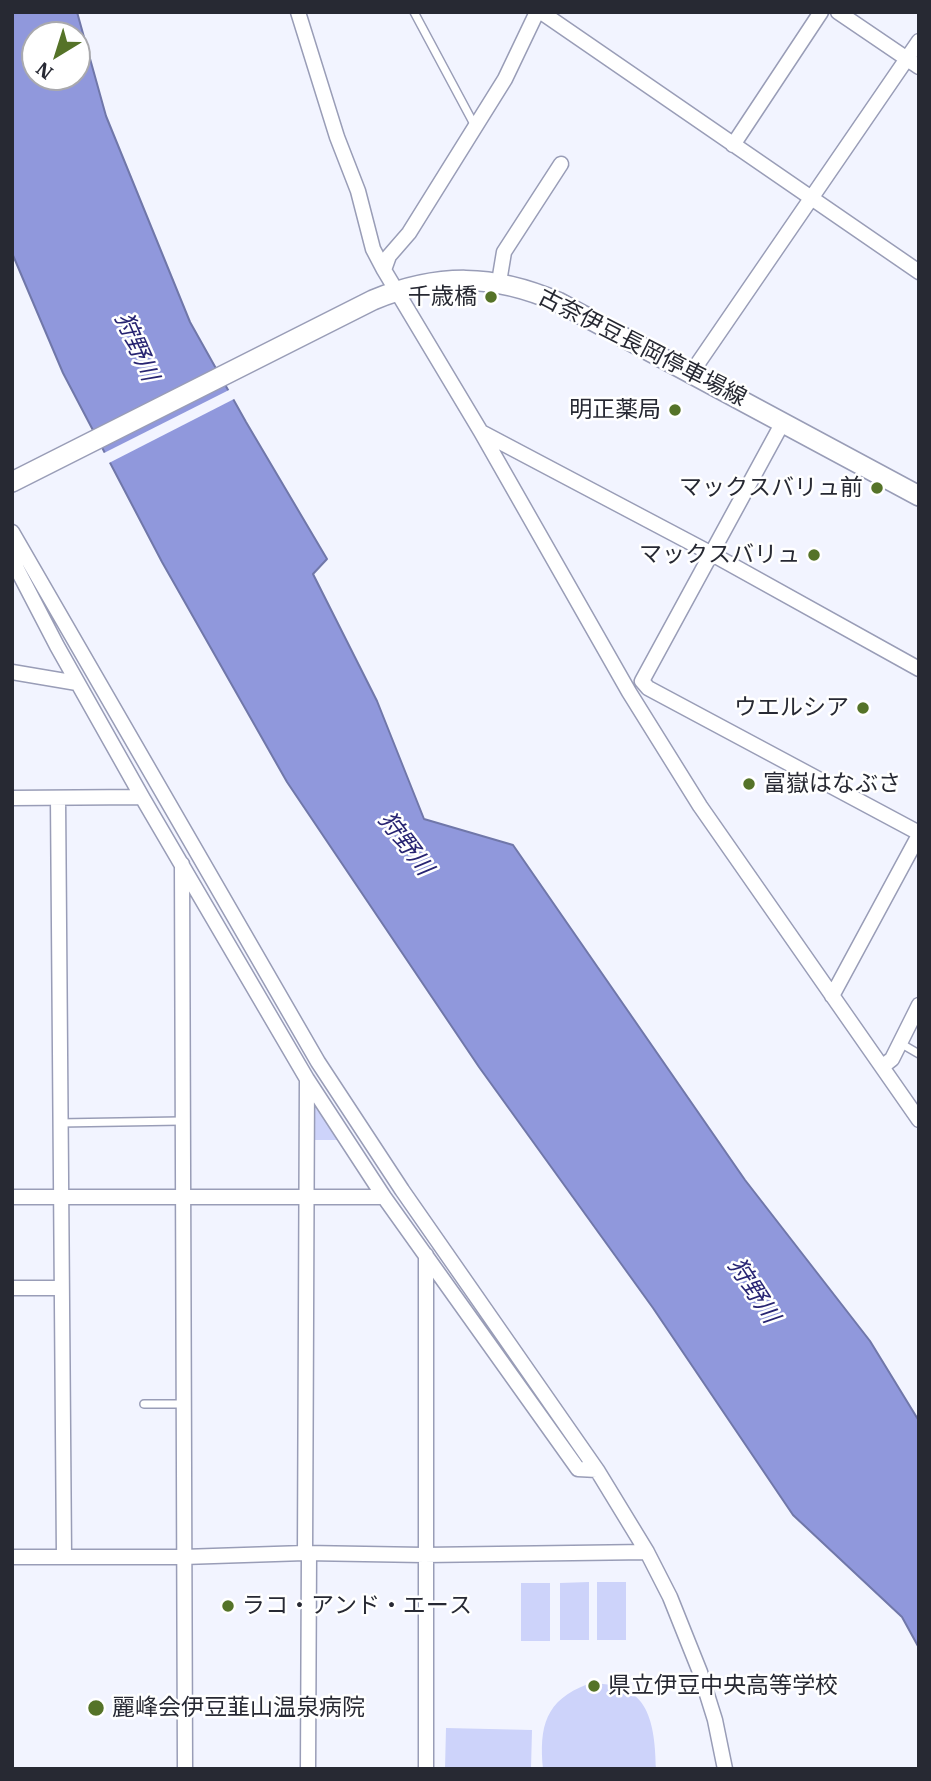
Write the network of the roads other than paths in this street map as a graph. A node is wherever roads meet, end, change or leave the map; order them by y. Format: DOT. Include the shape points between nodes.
graph roads {
  1 [pos="298,12"];
  2 [pos="414,12"];
  3 [pos="539,12"];
  4 [pos="821,12"];
  5 [pos="838,12"];
  6 [pos="853,17"];
  7 [pos="919,41"];
  8 [pos="913,63"];
  9 [pos="475,125"];
  10 [pos="733,145"];
  11 [pos="561,164"];
  12 [pos="811,199"];
  13 [pos="384,270"];
  14 [pos="919,272"];
  15 [pos="499,282"];
  16 [pos="398,292"];
  17 [pos="692,372"];
  18 [pos="783,422"];
  19 [pos="481,432"];
  20 [pos="12,482"];
  21 [pos="919,496"];
  22 [pos="14,534"];
  23 [pos="712,554"];
  24 [pos="18,583"];
  25 [pos="919,669"];
  26 [pos="12,672"];
  27 [pos="77,682"];
  28 [pos="58,797"];
  29 [pos="142,797"];
  30 [pos="12,798"];
  31 [pos="919,834"];
  32 [pos="182,863"];
  33 [pos="832,996"];
  34 [pos="919,1004"];
  35 [pos="900,1043"];
  36 [pos="919,1054"];
  37 [pos="883,1067"];
  38 [pos="307,1079"];
  39 [pos="919,1120"];
  40 [pos="181,1121"];
  41 [pos="59,1123"];
  42 [pos="12,1197"];
  43 [pos="59,1197"];
  44 [pos="181,1197"];
  45 [pos="305,1197"];
  46 [pos="384,1197"];
  47 [pos="426,1255"];
  48 [pos="61,1288"];
  49 [pos="12,1289"];
  50 [pos="144,1404"];
  51 [pos="183,1404"];
  52 [pos="597,1470"];
  53 [pos="647,1552"];
  54 [pos="307,1553"];
  55 [pos="424,1555"];
  56 [pos="12,1557"];
  57 [pos="64,1557"];
  58 [pos="183,1557"];
  59 [pos="185,1769"];
  60 [pos="308,1769"];
  61 [pos="426,1769"];
  62 [pos="725,1769"];
  1 -- 13 [label="street" via="373,249"];
  2 -- 9 [label="lane"];
  3 -- 9 [label="street"];
  3 -- 10 [label="street"];
  4 -- 10 [label="street"];
  5 -- 6 [label="street"];
  6 -- 8 [label="street"];
  7 -- 8 [label="street"];
  8 -- 12 [label="street"];
  9 -- 13 [label="street"];
  10 -- 12 [label="street"];
  11 -- 15 [label="street" via="504,252"];
  12 -- 14 [label="street"];
  12 -- 17 [label="street"];
  13 -- 16 [label="street"];
  15 -- 16 [label="main road, 古奈伊豆長岡停車場線" via="464,279"];
  15 -- 17 [label="main road, 古奈伊豆長岡停車場線" via="558,302"];
  16 -- 19 [label="street"];
  16 -- 20 [label="main road, 古奈伊豆長岡停車場線" via="373,300"];
  17 -- 18 [label="main road, 古奈伊豆長岡停車場線"];
  18 -- 21 [label="main road, 古奈伊豆長岡停車場線"];
  18 -- 23 [label="street"];
  19 -- 23 [label="street"];
  19 -- 33 [label="street" via="664,749"];
  22 -- 24 [label="street"];
  22 -- 52 [label="street" via="318,1062"];
  23 -- 25 [label="street"];
  23 -- 31 [label="street" via="642,681"];
  24 -- 27 [label="street"];
  26 -- 27 [label="street"];
  27 -- 29 [label="street"];
  28 -- 29 [label="street"];
  28 -- 30 [label="street"];
  28 -- 41 [label="street"];
  29 -- 32 [label="street"];
  31 -- 33 [label="street"];
  32 -- 38 [label="street"];
  32 -- 40 [label="street"];
  33 -- 37 [label="street"];
  34 -- 35 [label="street"];
  35 -- 36 [label="lane"];
  35 -- 37 [label="street"];
  37 -- 39 [label="street"];
  38 -- 45 [label="street"];
  38 -- 46 [label="street"];
  40 -- 41 [label="lane"];
  40 -- 44 [label="street"];
  41 -- 43 [label="street"];
  42 -- 43 [label="street"];
  43 -- 44 [label="street"];
  43 -- 48 [label="street"];
  44 -- 45 [label="street"];
  44 -- 51 [label="street"];
  45 -- 46 [label="street"];
  45 -- 54 [label="street"];
  46 -- 47 [label="street"];
  47 -- 52 [label="street" via="578,1469"];
  47 -- 55 [label="street"];
  48 -- 49 [label="street"];
  48 -- 57 [label="street"];
  50 -- 51 [label="lane"];
  51 -- 58 [label="street"];
  52 -- 53 [label="street"];
  53 -- 55 [label="street"];
  53 -- 62 [label="street" via="700,1672"];
  54 -- 55 [label="street"];
  54 -- 58 [label="street"];
  54 -- 60 [label="street"];
  55 -- 61 [label="street"];
  56 -- 57 [label="street"];
  57 -- 58 [label="street"];
  58 -- 59 [label="street"];
}
